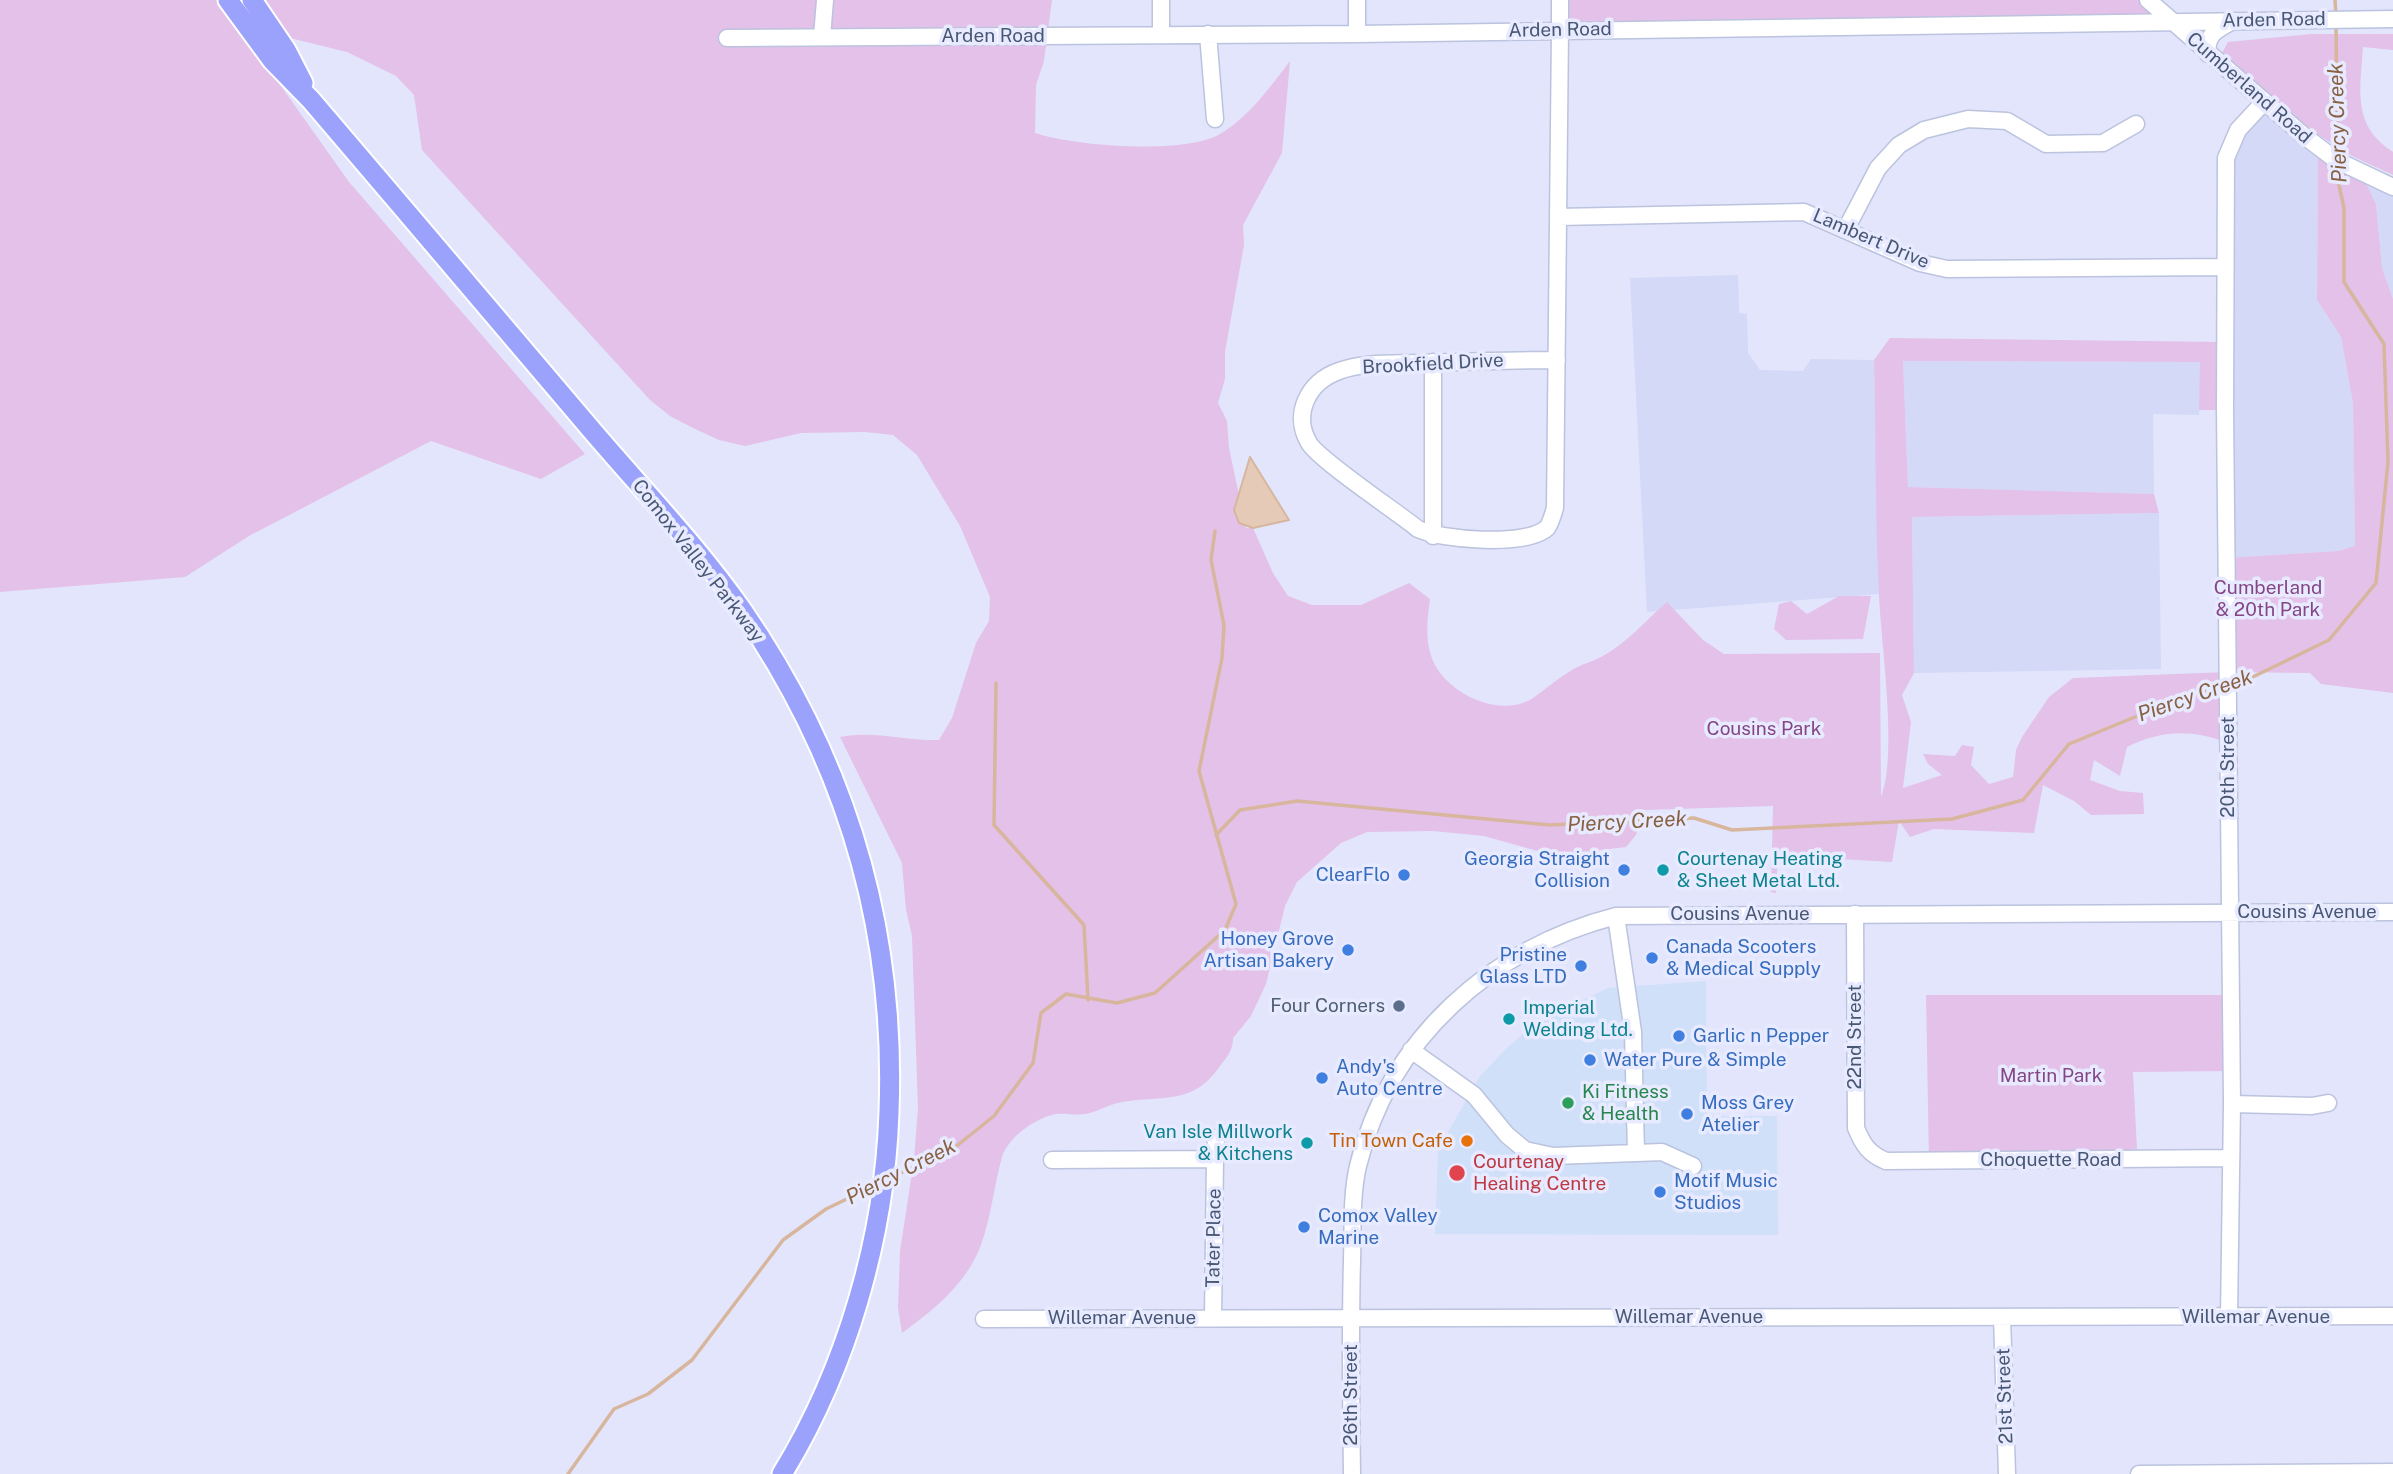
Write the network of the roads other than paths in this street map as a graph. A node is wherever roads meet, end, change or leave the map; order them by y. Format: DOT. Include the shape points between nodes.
graph roads {
  1 [pos="228,0"];
  2 [pos="252,0"];
  3 [pos="825,0"];
  4 [pos="1161,0"];
  5 [pos="1357,0"];
  6 [pos="1560,0"];
  7 [pos="2148,0"];
  8 [pos="2393,19"];
  9 [pos="2233,21"];
  10 [pos="2173,22"];
  11 [pos="1560,30"];
  12 [pos="1209,34"];
  13 [pos="1357,34"];
  14 [pos="1161,35"];
  15 [pos="822,37"];
  16 [pos="727,38"];
  17 [pos="2208,54"];
  18 [pos="311,100"];
  19 [pos="2263,103"];
  20 [pos="1215,119"];
  21 [pos="2136,124"];
  22 [pos="2393,187"];
  23 [pos="1558,217"];
  24 [pos="1846,229"];
  25 [pos="2225,267"];
  26 [pos="1557,360"];
  27 [pos="1433,362"];
  28 [pos="1433,536"];
  29 [pos="2393,912"];
  30 [pos="2229,913"];
  31 [pos="1855,914"];
  32 [pos="1616,916"];
  33 [pos="1411,1050"];
  34 [pos="2328,1103"];
  35 [pos="2232,1104"];
  36 [pos="1216,1138"];
  37 [pos="1636,1153"];
  38 [pos="1872,1155"];
  39 [pos="2231,1158"];
  40 [pos="1215,1159"];
  41 [pos="1052,1160"];
  42 [pos="1693,1166"];
  43 [pos="2393,1316"];
  44 [pos="1350,1317"];
  45 [pos="2003,1317"];
  46 [pos="2229,1317"];
  47 [pos="1213,1318"];
  48 [pos="984,1319"];
  49 [pos="2393,1472"];
  50 [pos="782,1474"];
  51 [pos="1352,1474"];
  52 [pos="2007,1474"];
  53 [pos="2139,1474"];
  1 -- 18 [label="main road, Comox Valley Parkway" via="272,60"];
  2 -- 18 [label="main road, Comox Valley Parkway" via="286,50"];
  3 -- 15 [label="street"];
  4 -- 14 [label="street"];
  5 -- 13 [label="street"];
  6 -- 11 [label="street, Brookfield Drive"];
  7 -- 10 [label="street, Cumberland Road"];
  8 -- 9 [label="street, Arden Road"];
  9 -- 10 [label="street, Arden Road"];
  9 -- 17 [label="street" via="2211,35 2206,44"];
  10 -- 11 [label="street, Arden Road"];
  10 -- 17 [label="street, Cumberland Road"];
  11 -- 13 [label="street, Arden Road"];
  11 -- 23 [label="street, Brookfield Drive"];
  12 -- 13 [label="street, Arden Road"];
  12 -- 14 [label="street, Arden Road"];
  12 -- 20 [label="street"];
  14 -- 15 [label="street, Arden Road"];
  15 -- 16 [label="street, Arden Road"];
  17 -- 19 [label="street, Cumberland Road"];
  18 -- 50 [label="main road, Comox Valley Parkway" via="739,606 807,720 858,848 880,939 889,1024 888,1147 868,1261 840,1349 814,1415"];
  19 -- 22 [label="street, Cumberland Road" via="2336,160"];
  19 -- 25 [label="street, 20th Street" via="2238,130 2226,158"];
  21 -- 24 [label="street" via="2103,143 2046,144 2007,121 1968,119 1924,130 1899,145 1878,168"];
  23 -- 24 [label="street, Lambert Drive" via="1804,212"];
  23 -- 26 [label="street, Brookfield Drive"];
  24 -- 25 [label="street, Lambert Drive" via="1920,263 1947,269"];
  25 -- 30 [label="street, 20th Street"];
  26 -- 27 [label="street, Brookfield Drive"];
  26 -- 28 [label="street, Brookfield Drive" via="1555,508 1549,527 1535,536"];
  27 -- 28 [label="street"];
  27 -- 28 [label="street, Brookfield Drive" via="1338,371 1314,387 1302,407 1301,424 1310,445 1327,460"];
  29 -- 30 [label="street, Cousins Avenue"];
  30 -- 31 [label="street, Cousins Avenue"];
  30 -- 35 [label="street, 20th Street"];
  31 -- 32 [label="street, Cousins Avenue"];
  31 -- 38 [label="street, 22nd Street" via="1856,1128"];
  32 -- 33 [label="street, Cousins Avenue" via="1537,944 1499,967 1446,1008"];
  32 -- 37 [label="street" via="1633,1032"];
  33 -- 37 [label="street" via="1474,1095 1525,1150 1553,1156"];
  33 -- 44 [label="street, Cousins Avenue" via="1386,1088 1358,1167"];
  34 -- 35 [label="street"];
  35 -- 39 [label="street, 20th Street"];
  36 -- 40 [label="street, Tater Place"];
  37 -- 42 [label="street" via="1662,1152"];
  38 -- 39 [label="street, Choquette Road" via="1886,1161"];
  39 -- 46 [label="street, 20th Street"];
  40 -- 41 [label="street, Tater Place"];
  40 -- 47 [label="street, Tater Place"];
  43 -- 46 [label="street, Willemar Avenue"];
  44 -- 45 [label="street, Willemar Avenue"];
  44 -- 47 [label="street, Willemar Avenue"];
  44 -- 51 [label="street, 26th Street"];
  45 -- 46 [label="street, Willemar Avenue"];
  45 -- 52 [label="street, 21st Street"];
  47 -- 48 [label="street, Willemar Avenue"];
  49 -- 53 [label="street"];
}
